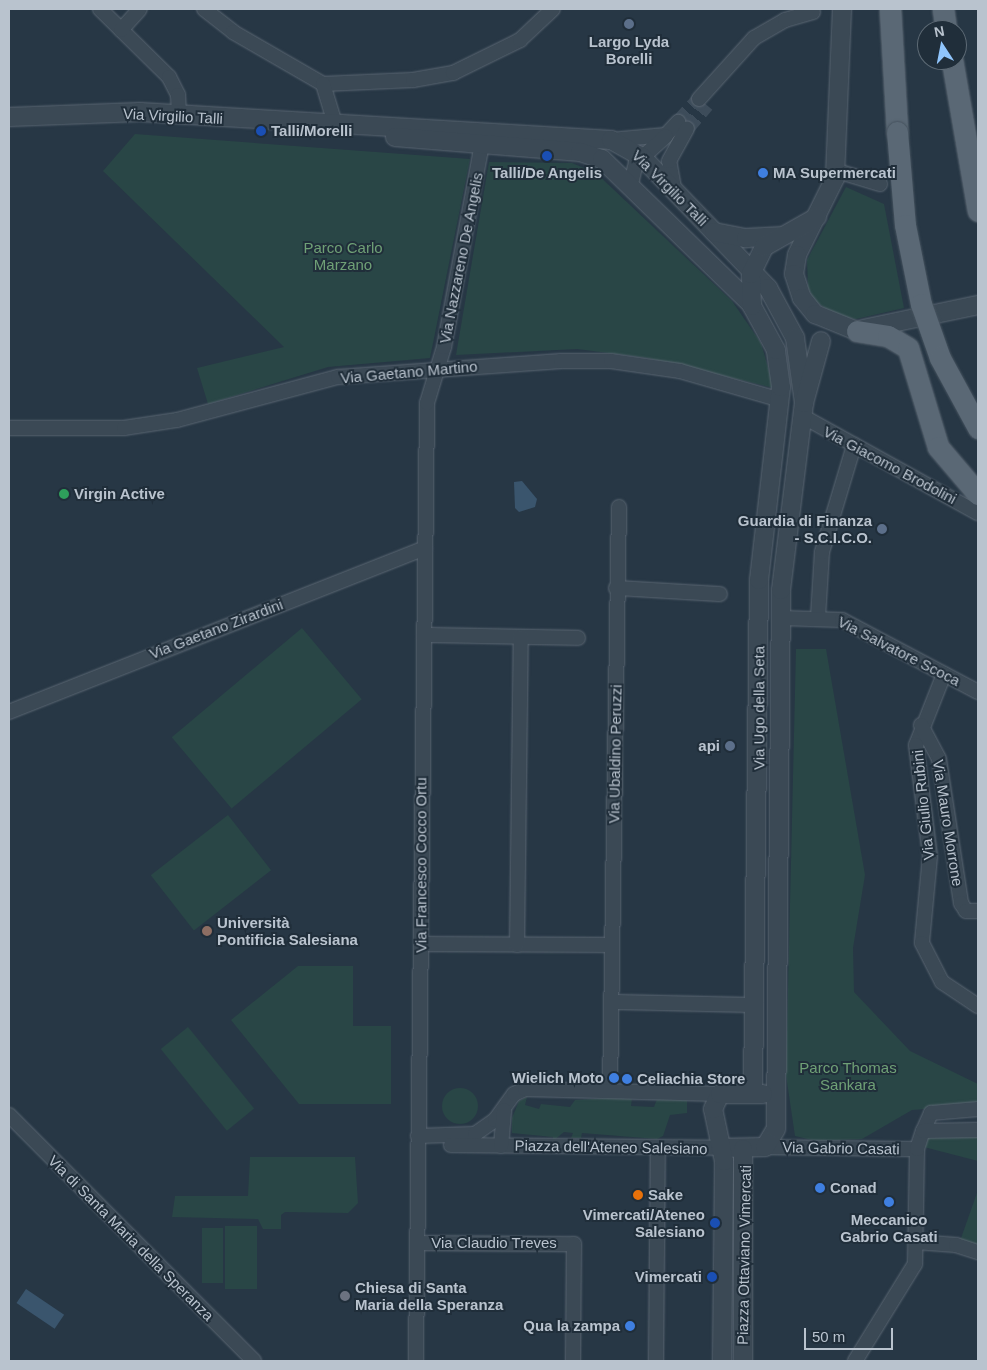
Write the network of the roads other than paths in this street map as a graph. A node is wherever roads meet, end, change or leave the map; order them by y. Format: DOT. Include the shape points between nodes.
graph roads {
  1 [pos="100,9"];
  2 [pos="140,9"];
  3 [pos="204,9"];
  4 [pos="553,9"];
  5 [pos="842,9"];
  6 [pos="890,9"];
  7 [pos="813,12"];
  8 [pos="121,30"];
  9 [pos="954,70"];
  10 [pos="323,84"];
  11 [pos="703,102"];
  12 [pos="179,114"];
  13 [pos="9,116"];
  14 [pos="336,127"];
  15 [pos="666,135"];
  16 [pos="611,140"];
  17 [pos="482,144"];
  18 [pos="642,157"];
  19 [pos="836,171"];
  20 [pos="631,184"];
  21 [pos="880,184"];
  22 [pos="676,194"];
  23 [pos="978,211"];
  24 [pos="817,217"];
  25 [pos="714,232"];
  26 [pos="787,234"];
  27 [pos="751,268"];
  28 [pos="978,305"];
  29 [pos="752,306"];
  30 [pos="765,329"];
  31 [pos="857,331"];
  32 [pos="821,341"];
  33 [pos="796,344"];
  34 [pos="435,370"];
  35 [pos="781,400"];
  36 [pos="803,410"];
  37 [pos="9,428"];
  38 [pos="978,428"];
  39 [pos="854,445"];
  40 [pos="978,494"];
  41 [pos="619,507"];
  42 [pos="978,513"];
  43 [pos="425,548"];
  44 [pos="616,588"];
  45 [pos="720,594"];
  46 [pos="818,617"];
  47 [pos="781,618"];
  48 [pos="424,635"];
  49 [pos="521,637"];
  50 [pos="578,638"];
  51 [pos="944,674"];
  52 [pos="978,692"];
  53 [pos="9,712"];
  54 [pos="920,725"];
  55 [pos="978,911"];
  56 [pos="420,944"];
  57 [pos="517,945"];
  58 [pos="612,945"];
  59 [pos="612,1002"];
  60 [pos="756,1005"];
  61 [pos="978,1006"];
  62 [pos="610,1090"];
  63 [pos="753,1092"];
  64 [pos="720,1094"];
  65 [pos="774,1101"];
  66 [pos="504,1109"];
  67 [pos="978,1109"];
  68 [pos="9,1116"];
  69 [pos="978,1130"];
  70 [pos="923,1131"];
  71 [pos="418,1140"];
  72 [pos="501,1146"];
  73 [pos="765,1147"];
  74 [pos="658,1148"];
  75 [pos="720,1148"];
  76 [pos="743,1148"];
  77 [pos="917,1150"];
  78 [pos="916,1242"];
  79 [pos="417,1243"];
  80 [pos="978,1252"];
  81 [pos="254,1361"];
  82 [pos="416,1361"];
  83 [pos="573,1361"];
  84 [pos="656,1361"];
  85 [pos="722,1361"];
  86 [pos="743,1361"];
  87 [pos="855,1361"];
  1 -- 8 [label="street"];
  2 -- 8 [label="street"];
  3 -- 10 [label="street" via="233,32"];
  4 -- 10 [label="street" via="514,44 453,72 413,80"];
  5 -- 19 [label="street"];
  6 -- 38 [label="main road, bridge" via="905,225 922,304 940,358"];
  7 -- 11 [label="street" via="785,20 754,38"];
  8 -- 12 [label="street" via="169,77 178,94"];
  9 -- 23 [label="main road"];
  10 -- 14 [label="street"];
  12 -- 13 [label="street, Via Virgilio Talli"];
  12 -- 14 [label="street, Via Virgilio Talli"];
  14 -- 16 [label="street, Via Virgilio Talli" via="400,126"];
  14 -- 17 [label="street, Via Virgilio Talli"];
  15 -- 16 [label="street"];
  15 -- 18 [label="street"];
  15 -- 22 [label="street" via="683,126 669,160"];
  16 -- 18 [label="street, Via Virgilio Talli"];
  17 -- 20 [label="street, Via Virgilio Talli" via="587,153 606,161"];
  17 -- 34 [label="street, Via Nazzareno De Angelis" via="444,347"];
  18 -- 20 [label="street" via="631,172"];
  18 -- 22 [label="street, Via Virgilio Talli"];
  19 -- 21 [label="street"];
  19 -- 24 [label="street"];
  20 -- 29 [label="street, Via Virgilio Talli"];
  22 -- 25 [label="street, Via Virgilio Talli"];
  24 -- 26 [label="street"];
  24 -- 31 [label="street" via="796,260 798,290 822,319"];
  25 -- 26 [label="street" via="754,238"];
  25 -- 27 [label="street, Via Virgilio Talli"];
  26 -- 27 [label="street" via="762,249"];
  27 -- 29 [label="street"];
  27 -- 33 [label="street, Via Virgilio Talli" via="779,305"];
  28 -- 31 [label="street"];
  29 -- 30 [label="street, Via Ugo della Seta"];
  30 -- 33 [label="street"];
  30 -- 35 [label="street, Via Ugo della Seta" via="778,355"];
  31 -- 32 [label="street"];
  31 -- 40 [label="main road" via="892,338 908,348 938,446"];
  32 -- 33 [label="street"];
  32 -- 36 [label="street"];
  33 -- 36 [label="street, Via Virgilio Talli"];
  34 -- 35 [label="street, Via Gaetano Martino" via="611,361 688,372"];
  34 -- 37 [label="street, Via Gaetano Martino" via="338,377 184,418 124,428"];
  34 -- 43 [label="street, Via Francesco Cocco Ortu" via="428,398"];
  35 -- 60 [label="street, Via Ugo della Seta" via="759,580"];
  36 -- 39 [label="street, Via Giacomo Brodolini"];
  36 -- 47 [label="street, Via Ugo della Seta" via="788,508"];
  39 -- 42 [label="street, Via Giacomo Brodolini"];
  39 -- 46 [label="street" via="822,552"];
  41 -- 44 [label="street, Via Ubaldino Peruzzi"];
  43 -- 48 [label="street, Via Francesco Cocco Ortu"];
  43 -- 53 [label="street, Via Gaetano Zirardini"];
  44 -- 45 [label="street"];
  44 -- 58 [label="street, Via Ubaldino Peruzzi"];
  46 -- 47 [label="street, Via Salvatore Scoca"];
  46 -- 51 [label="street, Via Salvatore Scoca" via="847,622"];
  47 -- 65 [label="street, Via Ugo della Seta"];
  48 -- 49 [label="street"];
  48 -- 56 [label="street, Via Francesco Cocco Ortu"];
  49 -- 50 [label="street"];
  49 -- 57 [label="street"];
  51 -- 52 [label="street, Via Salvatore Scoca"];
  51 -- 54 [label="street, Via Giulio Rubini"];
  54 -- 55 [label="street, Via Mauro Morrone" via="939,758 961,903 966,911"];
  54 -- 61 [label="street, Via Giulio Rubini" via="916,745 930,856 922,943 942,982"];
  56 -- 57 [label="street"];
  56 -- 71 [label="street, Via Francesco Cocco Ortu"];
  57 -- 58 [label="street"];
  58 -- 59 [label="street, Via Ubaldino Peruzzi"];
  59 -- 60 [label="street"];
  59 -- 62 [label="street, Via Ubaldino Peruzzi"];
  60 -- 63 [label="street, Via Ugo della Seta"];
  62 -- 64 [label="street"];
  62 -- 66 [label="street" via="525,1089 514,1094"];
  63 -- 64 [label="street"];
  63 -- 65 [label="street"];
  64 -- 75 [label="street, Piazza dell'Ateneo Salesiano" via="713,1114"];
  65 -- 73 [label="street" via="776,1129"];
  66 -- 71 [label="street" via="475,1134"];
  66 -- 72 [label="street, Piazza dell'Ateneo Salesiano"];
  67 -- 70 [label="street" via="931,1113"];
  68 -- 81 [label="street, Via di Santa Maria della Speranza"];
  69 -- 70 [label="street"];
  70 -- 77 [label="street"];
  71 -- 72 [label="street, Piazza dell'Ateneo Salesiano"];
  71 -- 79 [label="street, Via Francesco Cocco Ortu"];
  72 -- 74 [label="street, Piazza dell'Ateneo Salesiano"];
  73 -- 76 [label="street, Piazza dell'Ateneo Salesiano"];
  73 -- 77 [label="street, Via Gabrio Casati"];
  74 -- 75 [label="street, Piazza dell'Ateneo Salesiano"];
  74 -- 84 [label="street"];
  75 -- 76 [label="street, Piazza dell'Ateneo Salesiano"];
  75 -- 85 [label="street, Piazza Ottaviano Vimercati" via="724,1161"];
  76 -- 86 [label="street, Piazza Ottaviano Vimercati"];
  77 -- 78 [label="street"];
  78 -- 80 [label="street" via="956,1245"];
  78 -- 87 [label="street" via="909,1278"];
  79 -- 82 [label="street, Via Francesco Cocco Ortu"];
  79 -- 83 [label="street, Via Claudio Treves" via="574,1244"];
}
